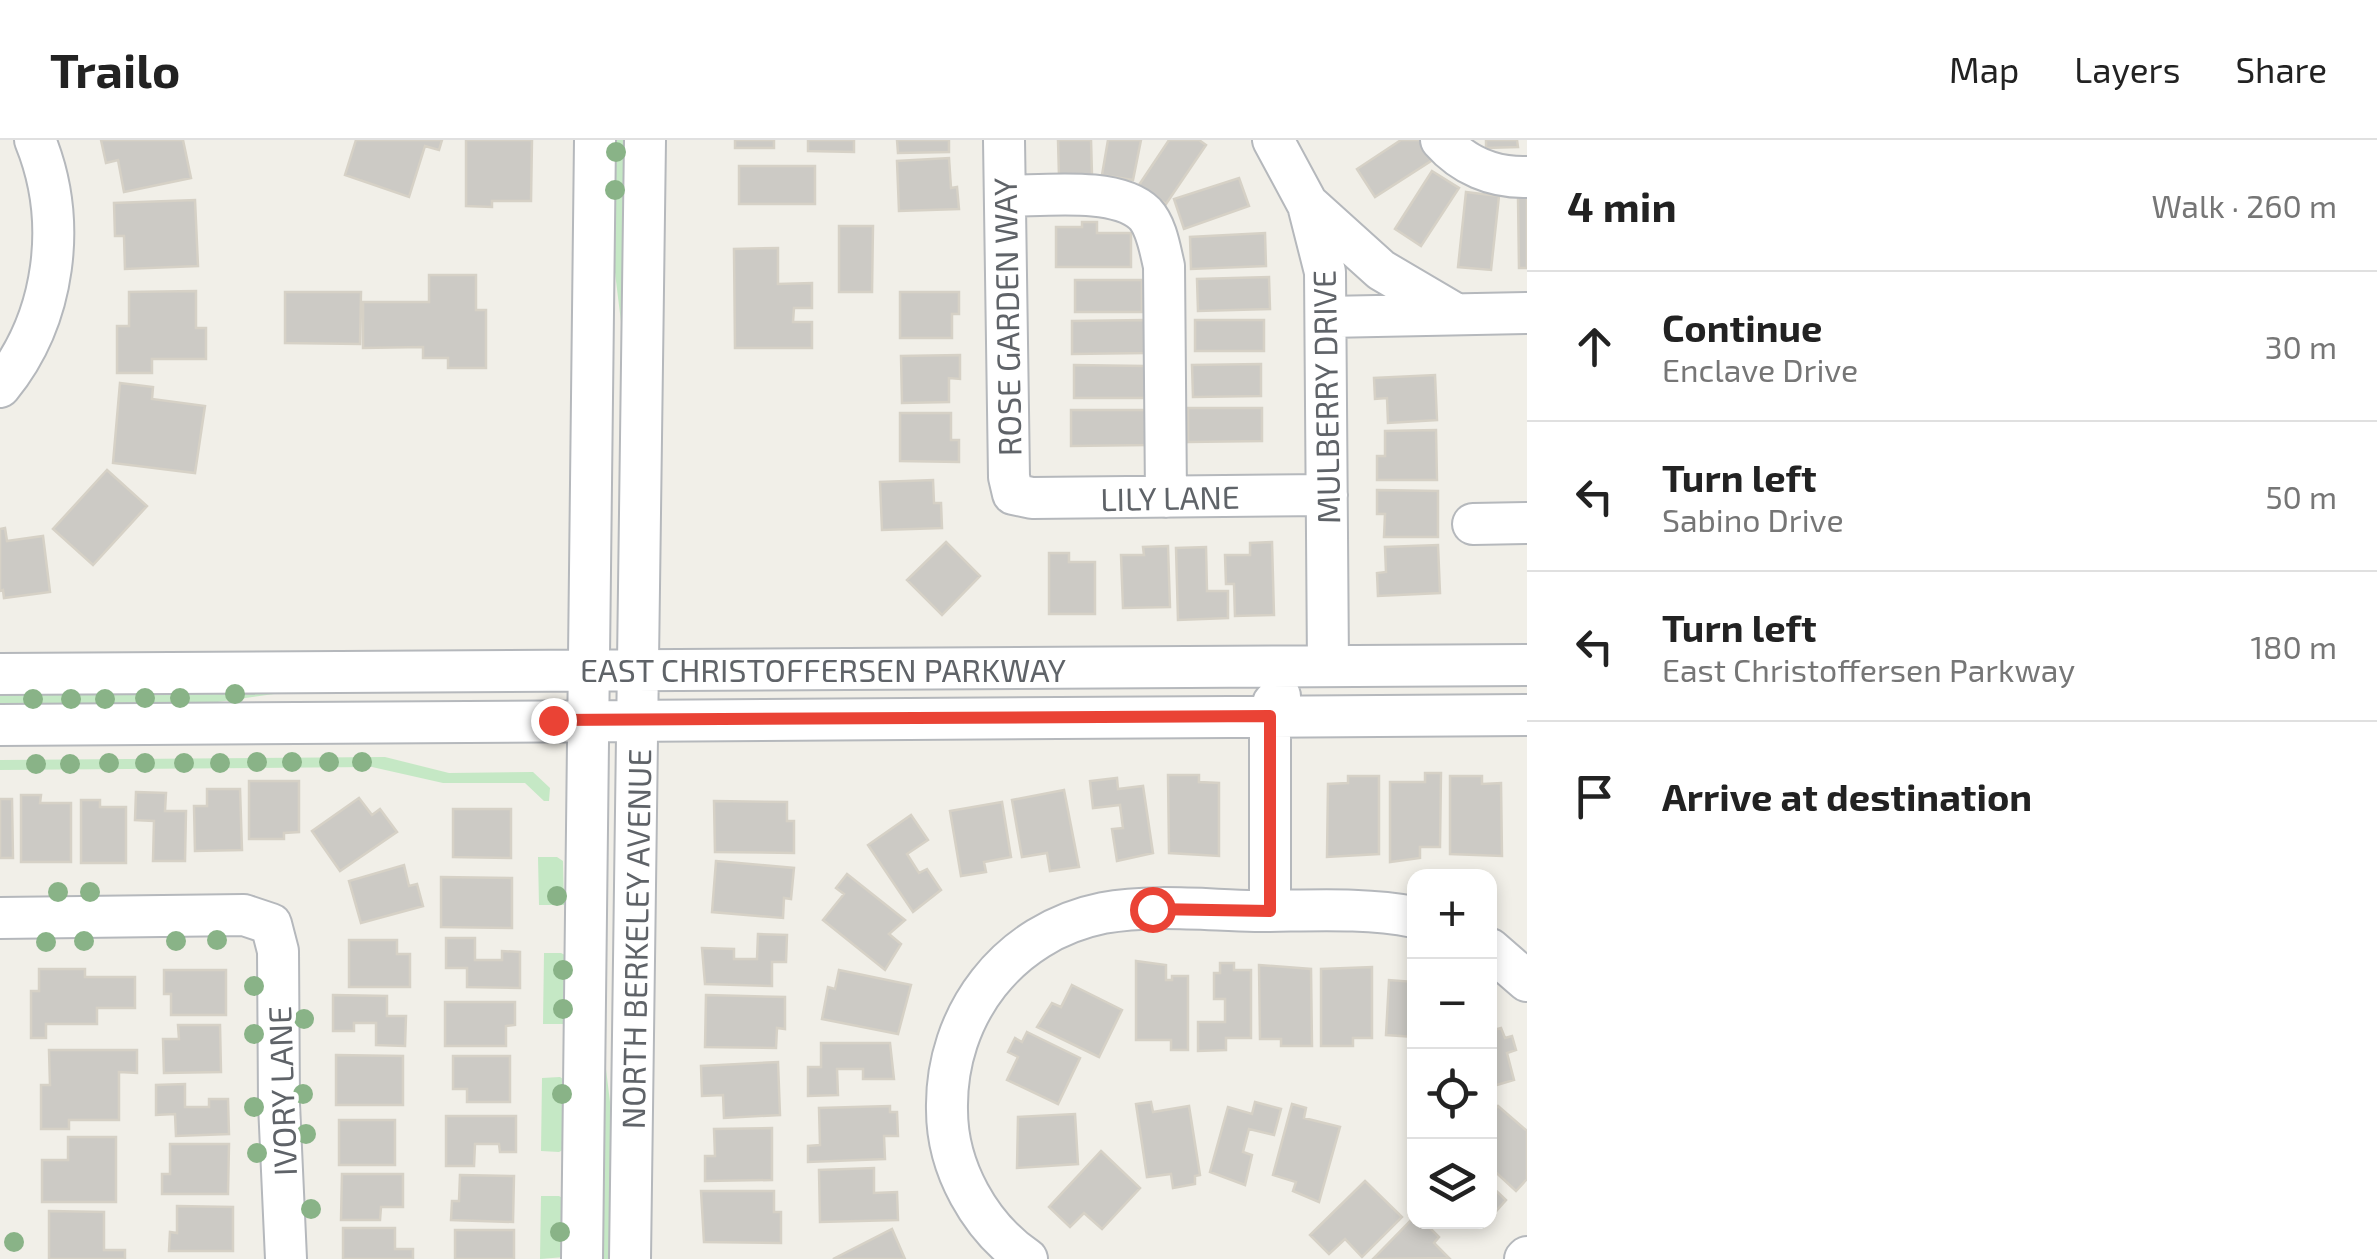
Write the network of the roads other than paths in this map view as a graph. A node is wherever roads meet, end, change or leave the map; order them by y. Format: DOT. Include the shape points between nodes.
graph roads {
  1 [pos="34,140"];
  2 [pos="596,140"];
  3 [pos="646,140"];
  4 [pos="1004,140"];
  5 [pos="1273,140"];
  6 [pos="1442,140"];
  7 [pos="1527,177"];
  8 [pos="1005,196"];
  9 [pos="1308,205"];
  10 [pos="1527,313"];
  11 [pos="1458,314"];
  12 [pos="1326,317"];
  13 [pos="0,387"];
  14 [pos="1013,494"];
  15 [pos="1327,495"];
  16 [pos="1166,497"];
  17 [pos="1527,523"];
  18 [pos="1473,524"];
  19 [pos="1454,665"];
  20 [pos="1527,665"];
  21 [pos="1328,666"];
  22 [pos="639,670"];
  23 [pos="587,671"];
  24 [pos="0,674"];
  25 [pos="1527,715"];
  26 [pos="1270,716"];
  27 [pos="587,720"];
  28 [pos="638,720"];
  29 [pos="0,725"];
  30 [pos="1270,911"];
  31 [pos="1407,916"];
  32 [pos="0,918"];
  33 [pos="1497,955"];
  34 [pos="1527,980"];
  35 [pos="286,1259"];
  36 [pos="582,1259"];
  37 [pos="630,1259"];
  38 [pos="1028,1259"];
  1 -- 13 [label="street" via="52,207 50,281 34,332"];
  2 -- 23 [label="street, NORTH BERKELEY AVENUE"];
  3 -- 22 [label="street, NORTH BERKELEY AVENUE"];
  4 -- 8 [label="street, ROSE GARDEN WAY"];
  5 -- 9 [label="street, MULBERRY DRIVE"];
  6 -- 7 [label="street" via="1455,156 1484,170"];
  8 -- 14 [label="street, ROSE GARDEN WAY"];
  8 -- 16 [label="street" via="1123,201 1145,214 1158,238 1164,266"];
  9 -- 11 [label="street" via="1381,270"];
  9 -- 12 [label="street, MULBERRY DRIVE" via="1323,260"];
  10 -- 11 [label="street"];
  11 -- 12 [label="street"];
  12 -- 15 [label="street, MULBERRY DRIVE"];
  14 -- 16 [label="street, LILY LANE"];
  15 -- 16 [label="street, LILY LANE"];
  15 -- 21 [label="street, MULBERRY DRIVE"];
  17 -- 18 [label="street"];
  19 -- 20 [label="street, EAST CHRISTOFFERSEN PARKWAY"];
  19 -- 21 [label="street, EAST CHRISTOFFERSEN PARKWAY"];
  19 -- 26 [label="street" via="1438,683 1420,688 1286,693"];
  21 -- 22 [label="street, EAST CHRISTOFFERSEN PARKWAY"];
  22 -- 23 [label="street, EAST CHRISTOFFERSEN PARKWAY"];
  22 -- 28 [label="street, NORTH BERKELEY AVENUE"];
  23 -- 24 [label="street, EAST CHRISTOFFERSEN PARKWAY"];
  23 -- 27 [label="street, NORTH BERKELEY AVENUE"];
  25 -- 26 [label="street, EAST CHRISTOFFERSEN PARKWAY"];
  26 -- 28 [label="street, EAST CHRISTOFFERSEN PARKWAY"];
  26 -- 30 [label="street"];
  27 -- 28 [label="street, EAST CHRISTOFFERSEN PARKWAY"];
  27 -- 29 [label="street, EAST CHRISTOFFERSEN PARKWAY"];
  27 -- 36 [label="street, NORTH BERKELEY AVENUE"];
  28 -- 37 [label="street, NORTH BERKELEY AVENUE"];
  30 -- 31 [label="street"];
  30 -- 38 [label="street" via="1102,914 1046,933 986,985 954,1050 947,1122 955,1159 979,1209"];
  32 -- 35 [label="street, IVORY LANE" via="244,915 271,924 278,952"];
  33 -- 34 [label="street"];
}
